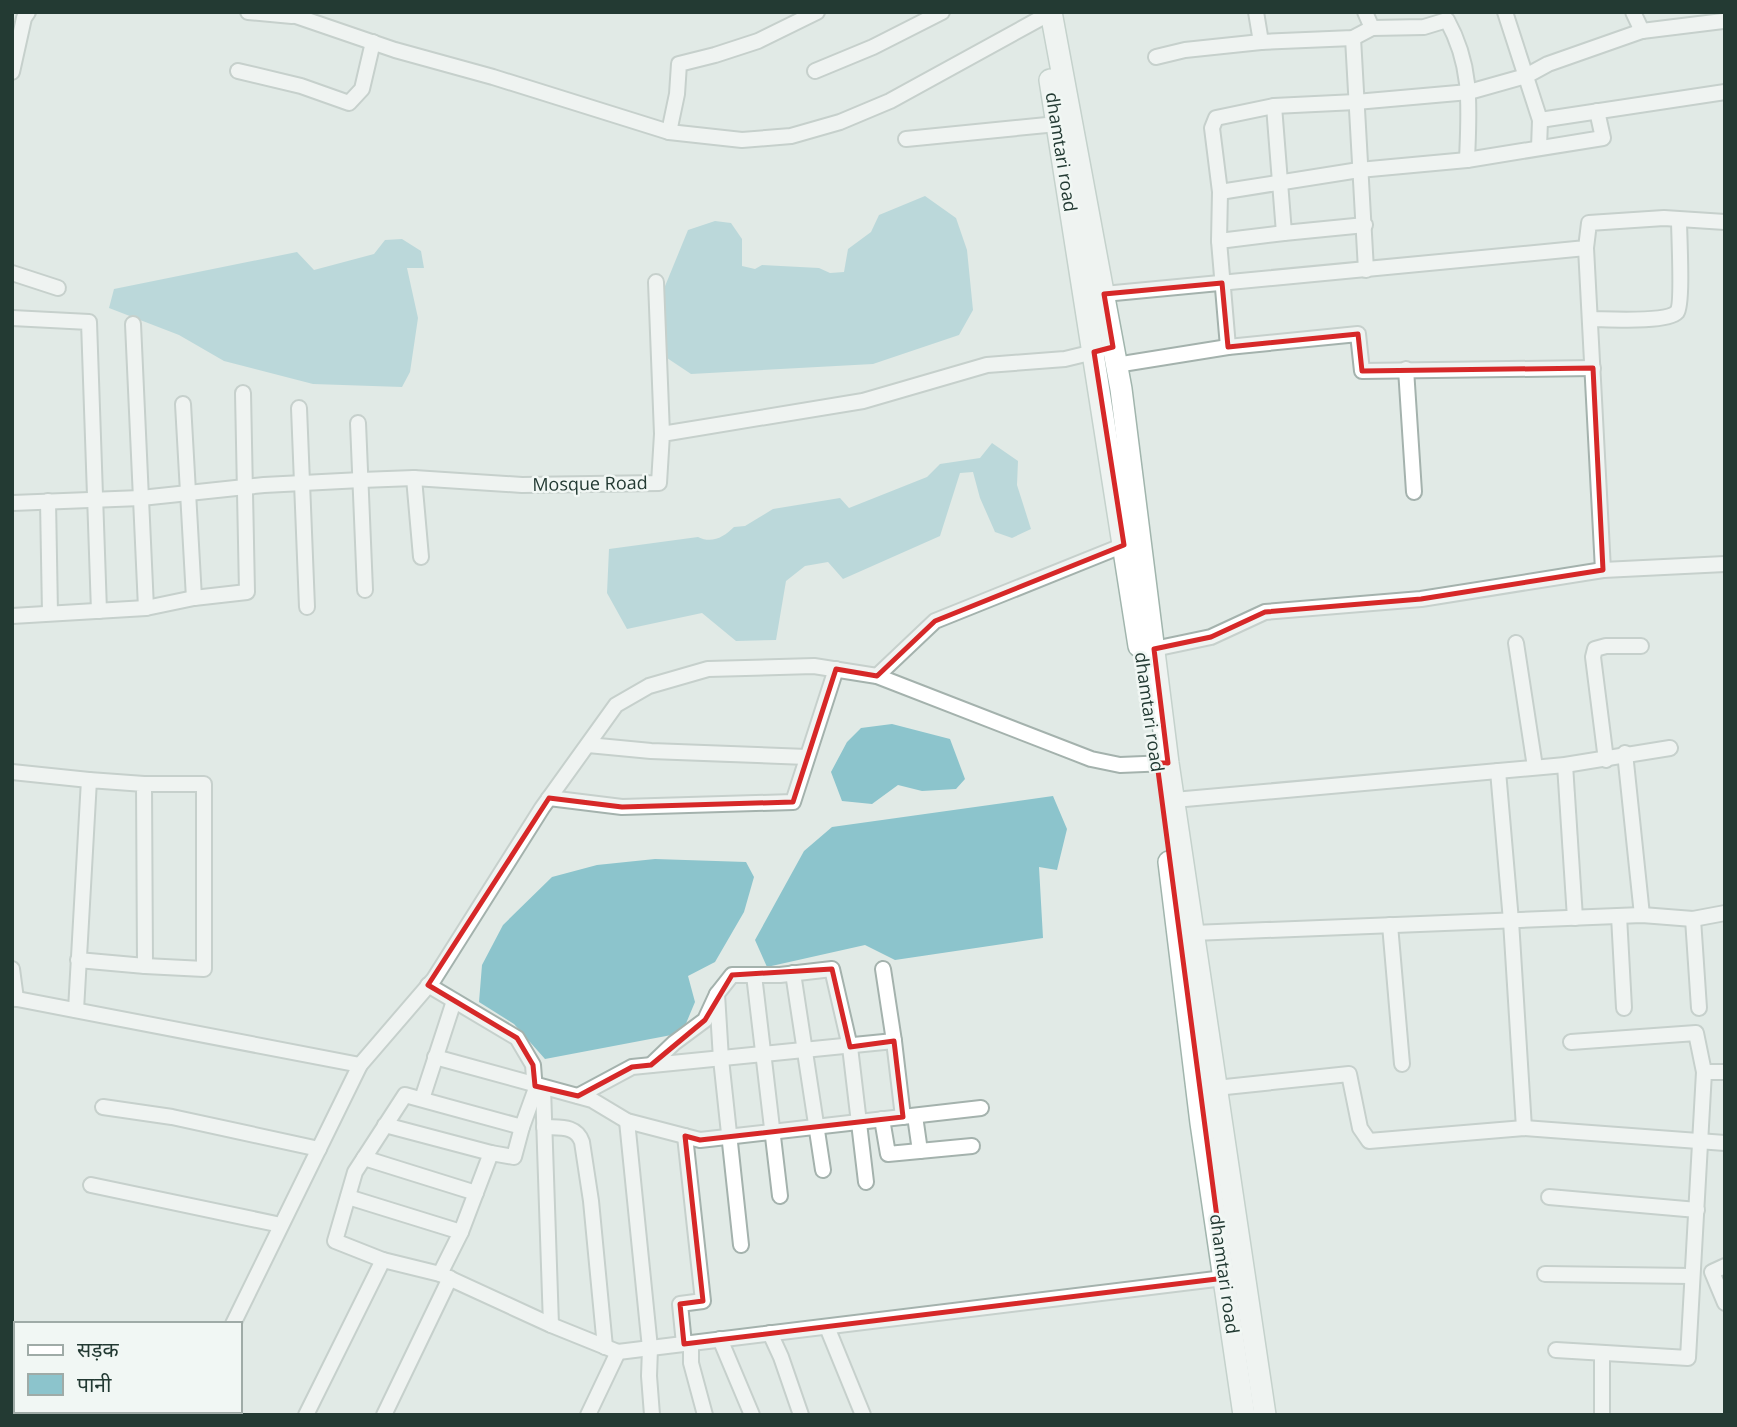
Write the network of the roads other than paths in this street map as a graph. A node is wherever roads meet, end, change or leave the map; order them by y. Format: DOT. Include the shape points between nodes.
graph roads {
  1 [pos="28,12"];
  2 [pos="248,12"];
  3 [pos="817,12"];
  4 [pos="942,12"];
  5 [pos="1256,12"];
  6 [pos="1365,12"];
  7 [pos="1505,12"];
  8 [pos="1633,12"];
  9 [pos="290,14"];
  10 [pos="1047,14"];
  11 [pos="1446,16"];
  12 [pos="1723,21"];
  13 [pos="1372,28"];
  14 [pos="1642,31"];
  15 [pos="1353,38"];
  16 [pos="373,42"];
  17 [pos="1261,42"];
  18 [pos="1156,57"];
  19 [pos="239,71"];
  20 [pos="815,71"];
  21 [pos="12,72"];
  22 [pos="1526,76"];
  23 [pos="1469,92"];
  24 [pos="1725,92"];
  25 [pos="1356,102"];
  26 [pos="1274,106"];
  27 [pos="1597,111"];
  28 [pos="1540,120"];
  29 [pos="1057,124"];
  30 [pos="669,132"];
  31 [pos="906,139"];
  32 [pos="1539,148"];
  33 [pos="1467,160"];
  34 [pos="1359,170"];
  35 [pos="1280,182"];
  36 [pos="1220,192"];
  37 [pos="1679,219"];
  38 [pos="1725,222"];
  39 [pos="1365,225"];
  40 [pos="1284,233"];
  41 [pos="1219,241"];
  42 [pos="1586,248"];
  43 [pos="1366,270"];
  44 [pos="12,273"];
  45 [pos="656,282"];
  46 [pos="1222,283"];
  47 [pos="58,288"];
  48 [pos="1104,294"];
  49 [pos="12,318"];
  50 [pos="1590,319"];
  51 [pos="132,324"];
  52 [pos="1228,347"];
  53 [pos="1108,355"];
  54 [pos="1593,368"];
  55 [pos="1406,369"];
  56 [pos="243,393"];
  57 [pos="183,404"];
  58 [pos="299,408"];
  59 [pos="358,423"];
  60 [pos="662,434"];
  61 [pos="414,478"];
  62 [pos="361,480"];
  63 [pos="303,483"];
  64 [pos="245,487"];
  65 [pos="1414,492"];
  66 [pos="188,493"];
  67 [pos="141,498"];
  68 [pos="93,500"];
  69 [pos="48,501"];
  70 [pos="12,503"];
  71 [pos="1132,542"];
  72 [pos="421,557"];
  73 [pos="1725,564"];
  74 [pos="1603,570"];
  75 [pos="365,590"];
  76 [pos="194,598"];
  77 [pos="307,607"];
  78 [pos="146,608"];
  79 [pos="99,611"];
  80 [pos="50,613"];
  81 [pos="12,617"];
  82 [pos="1516,642"];
  83 [pos="1641,646"];
  84 [pos="1154,649"];
  85 [pos="836,669"];
  86 [pos="877,676"];
  87 [pos="588,744"];
  88 [pos="1670,748"];
  89 [pos="1625,753"];
  90 [pos="807,757"];
  91 [pos="1606,760"];
  92 [pos="1163,763"];
  93 [pos="1565,765"];
  94 [pos="1535,767"];
  95 [pos="1498,771"];
  96 [pos="12,772"];
  97 [pos="89,780"];
  98 [pos="144,785"];
  99 [pos="549,798"];
  100 [pos="1174,800"];
  101 [pos="1725,913"];
  102 [pos="1642,915"];
  103 [pos="1619,916"];
  104 [pos="1575,918"];
  105 [pos="1693,919"];
  106 [pos="1511,920"];
  107 [pos="1390,925"];
  108 [pos="1194,933"];
  109 [pos="79,960"];
  110 [pos="145,966"];
  111 [pos="883,968"];
  112 [pos="12,970"];
  113 [pos="793,973"];
  114 [pos="754,975"];
  115 [pos="428,985"];
  116 [pos="717,994"];
  117 [pos="14,999"];
  118 [pos="454,1001"];
  119 [pos="1625,1009"];
  120 [pos="1699,1009"];
  121 [pos="76,1010"];
  122 [pos="894,1041"];
  123 [pos="1571,1042"];
  124 [pos="850,1047"];
  125 [pos="807,1051"];
  126 [pos="764,1055"];
  127 [pos="436,1057"];
  128 [pos="721,1059"];
  129 [pos="1402,1064"];
  130 [pos="360,1065"];
  131 [pos="651,1066"];
  132 [pos="1704,1072"];
  133 [pos="1725,1072"];
  134 [pos="539,1087"];
  135 [pos="1216,1088"];
  136 [pos="578,1096"];
  137 [pos="422,1099"];
  138 [pos="103,1107"];
  139 [pos="981,1108"];
  140 [pos="909,1116"];
  141 [pos="882,1119"];
  142 [pos="627,1121"];
  143 [pos="859,1122"];
  144 [pos="385,1125"];
  145 [pos="818,1126"];
  146 [pos="522,1127"];
  147 [pos="544,1127"];
  148 [pos="1524,1128"];
  149 [pos="773,1132"];
  150 [pos="685,1136"];
  151 [pos="730,1136"];
  152 [pos="1700,1142"];
  153 [pos="1725,1143"];
  154 [pos="972,1146"];
  155 [pos="319,1149"];
  156 [pos="920,1151"];
  157 [pos="491,1153"];
  158 [pos="364,1158"];
  159 [pos="823,1170"];
  160 [pos="866,1182"];
  161 [pos="91,1185"];
  162 [pos="476,1193"];
  163 [pos="780,1196"];
  164 [pos="348,1197"];
  165 [pos="1549,1197"];
  166 [pos="1697,1210"];
  167 [pos="281,1225"];
  168 [pos="461,1232"];
  169 [pos="741,1245"];
  170 [pos="383,1260"];
  171 [pos="1725,1266"];
  172 [pos="1545,1274"];
  173 [pos="445,1276"];
  174 [pos="1691,1276"];
  175 [pos="1235,1277"];
  176 [pos="1725,1303"];
  177 [pos="234,1322"];
  178 [pos="551,1325"];
  179 [pos="827,1326"];
  180 [pos="770,1334"];
  181 [pos="720,1339"];
  182 [pos="688,1343"];
  183 [pos="650,1348"];
  184 [pos="611,1349"];
  185 [pos="1556,1350"];
  186 [pos="1602,1354"];
  187 [pos="306,1415"];
  188 [pos="384,1415"];
  189 [pos="587,1415"];
  190 [pos="652,1415"];
  191 [pos="705,1415"];
  192 [pos="752,1415"];
  193 [pos="801,1415"];
  194 [pos="863,1415"];
  195 [pos="1244,1415"];
  196 [pos="1265,1415"];
  197 [pos="1602,1415"];
  1 -- 21 [label="street"];
  2 -- 9 [label="street"];
  3 -- 30 [label="street" via="758,41 679,64"];
  4 -- 20 [label="street"];
  5 -- 17 [label="street"];
  6 -- 13 [label="street"];
  7 -- 22 [label="street"];
  8 -- 14 [label="street"];
  9 -- 16 [label="street"];
  10 -- 29 [label="main road, dhamtari road"];
  10 -- 30 [label="street" via="890,101 840,122 790,136 742,140"];
  10 -- 48 [label="main road"];
  11 -- 13 [label="street" via="1424,27"];
  11 -- 23 [label="street" via="1459,41"];
  12 -- 14 [label="street"];
  13 -- 15 [label="street"];
  14 -- 22 [label="street"];
  15 -- 17 [label="street"];
  15 -- 25 [label="street"];
  16 -- 19 [label="street" via="362,89 348,103"];
  16 -- 30 [label="street"];
  17 -- 18 [label="street"];
  22 -- 23 [label="street"];
  22 -- 28 [label="street"];
  23 -- 25 [label="street"];
  23 -- 33 [label="street"];
  24 -- 27 [label="street"];
  25 -- 26 [label="street"];
  25 -- 34 [label="street"];
  26 -- 35 [label="street"];
  26 -- 36 [label="street" via="1216,118 1212,128"];
  27 -- 28 [label="street"];
  27 -- 32 [label="street" via="1603,138"];
  28 -- 32 [label="street"];
  29 -- 31 [label="street"];
  29 -- 53 [label="main road, dhamtari road"];
  32 -- 33 [label="street"];
  33 -- 34 [label="street"];
  34 -- 35 [label="street"];
  34 -- 39 [label="street"];
  35 -- 36 [label="street"];
  35 -- 40 [label="street"];
  36 -- 41 [label="street"];
  37 -- 38 [label="street"];
  37 -- 42 [label="street" via="1588,223"];
  37 -- 50 [label="street" via="1678,310 1661,317"];
  39 -- 40 [label="street"];
  39 -- 43 [label="street"];
  40 -- 41 [label="street"];
  41 -- 46 [label="street"];
  42 -- 43 [label="street"];
  42 -- 50 [label="street"];
  43 -- 46 [label="street"];
  44 -- 47 [label="street"];
  45 -- 60 [label="street"];
  46 -- 48 [label="street"];
  46 -- 52 [label="street"];
  48 -- 53 [label="main road"];
  49 -- 68 [label="street" via="89,322"];
  50 -- 54 [label="street"];
  51 -- 67 [label="street"];
  52 -- 53 [label="street"];
  52 -- 55 [label="street" via="1358,334 1362,371"];
  53 -- 60 [label="street" via="987,365 863,401"];
  53 -- 71 [label="main road"];
  54 -- 55 [label="street"];
  54 -- 74 [label="street"];
  55 -- 65 [label="street"];
  56 -- 64 [label="street"];
  57 -- 66 [label="street"];
  58 -- 63 [label="street"];
  59 -- 62 [label="street"];
  60 -- 61 [label="street, Mosque Road" via="659,483 522,485"];
  61 -- 62 [label="street, Mosque Road"];
  61 -- 72 [label="street"];
  62 -- 63 [label="street, Mosque Road"];
  62 -- 75 [label="street"];
  63 -- 64 [label="street, Mosque Road"];
  63 -- 77 [label="street"];
  64 -- 66 [label="street, Mosque Road"];
  64 -- 76 [label="street" via="247,592"];
  66 -- 67 [label="street, Mosque Road"];
  66 -- 76 [label="street"];
  67 -- 68 [label="street, Mosque Road"];
  67 -- 78 [label="street"];
  68 -- 69 [label="street, Mosque Road"];
  68 -- 79 [label="street"];
  69 -- 70 [label="street, Mosque Road"];
  69 -- 80 [label="street"];
  71 -- 84 [label="main road"];
  71 -- 86 [label="street" via="935,621"];
  71 -- 92 [label="main road, dhamtari road"];
  73 -- 74 [label="street"];
  74 -- 84 [label="street" via="1421,599 1265,612 1211,637"];
  76 -- 78 [label="street"];
  78 -- 79 [label="street"];
  79 -- 80 [label="street"];
  80 -- 81 [label="street"];
  82 -- 94 [label="street"];
  83 -- 91 [label="street" via="1595,649"];
  84 -- 92 [label="main road"];
  85 -- 86 [label="street"];
  85 -- 87 [label="street" via="708,669 649,686 616,705"];
  85 -- 90 [label="street"];
  86 -- 92 [label="street" via="1091,759 1121,765"];
  87 -- 90 [label="street"];
  87 -- 99 [label="street"];
  88 -- 89 [label="street"];
  89 -- 91 [label="street"];
  89 -- 102 [label="street"];
  90 -- 99 [label="street" via="793,802 622,807"];
  91 -- 93 [label="street"];
  92 -- 100 [label="main road"];
  92 -- 175 [label="main road, dhamtari road" via="1201,1123"];
  93 -- 94 [label="street"];
  93 -- 104 [label="street"];
  94 -- 95 [label="street"];
  95 -- 100 [label="street"];
  95 -- 106 [label="street"];
  96 -- 97 [label="street"];
  97 -- 98 [label="street"];
  97 -- 109 [label="street"];
  98 -- 110 [label="street"];
  98 -- 110 [label="street" via="204,784 204,968"];
  99 -- 115 [label="street"];
  100 -- 108 [label="main road"];
  101 -- 105 [label="street"];
  102 -- 103 [label="street"];
  102 -- 105 [label="street"];
  103 -- 104 [label="street"];
  103 -- 119 [label="street"];
  104 -- 106 [label="street"];
  105 -- 120 [label="street"];
  106 -- 107 [label="street"];
  106 -- 148 [label="street"];
  107 -- 108 [label="street"];
  107 -- 129 [label="street"];
  108 -- 135 [label="main road"];
  109 -- 110 [label="street"];
  109 -- 121 [label="street"];
  111 -- 122 [label="street"];
  112 -- 117 [label="street"];
  113 -- 114 [label="street"];
  113 -- 124 [label="street" via="832,969"];
  113 -- 125 [label="street"];
  114 -- 116 [label="street" via="732,975"];
  114 -- 126 [label="street"];
  115 -- 118 [label="street"];
  115 -- 130 [label="street"];
  116 -- 128 [label="street"];
  116 -- 131 [label="street" via="705,1020"];
  117 -- 121 [label="street"];
  118 -- 127 [label="street"];
  118 -- 134 [label="street" via="517,1038 533,1065"];
  121 -- 130 [label="street"];
  122 -- 124 [label="street"];
  122 -- 140 [label="street"];
  123 -- 132 [label="street" via="1696,1033"];
  124 -- 125 [label="street"];
  124 -- 143 [label="street"];
  125 -- 126 [label="street"];
  125 -- 145 [label="street"];
  126 -- 128 [label="street"];
  126 -- 149 [label="street"];
  127 -- 134 [label="street"];
  127 -- 137 [label="street"];
  128 -- 131 [label="street"];
  128 -- 151 [label="street"];
  130 -- 155 [label="street"];
  131 -- 136 [label="street" via="632,1067"];
  132 -- 133 [label="street"];
  132 -- 152 [label="street"];
  134 -- 136 [label="street"];
  134 -- 146 [label="street"];
  134 -- 147 [label="street"];
  135 -- 148 [label="street" via="1349,1074 1360,1128 1369,1141"];
  135 -- 175 [label="main road"];
  136 -- 142 [label="street"];
  137 -- 144 [label="street" via="405,1095"];
  137 -- 146 [label="street"];
  138 -- 155 [label="street"];
  139 -- 140 [label="street"];
  140 -- 141 [label="street"];
  140 -- 156 [label="street"];
  141 -- 143 [label="street"];
  141 -- 156 [label="street" via="888,1154"];
  142 -- 150 [label="street"];
  142 -- 183 [label="street"];
  143 -- 145 [label="street"];
  143 -- 160 [label="street"];
  144 -- 157 [label="street"];
  144 -- 158 [label="street"];
  145 -- 149 [label="street"];
  145 -- 159 [label="street"];
  146 -- 157 [label="street" via="514,1157"];
  147 -- 178 [label="street"];
  147 -- 184 [label="street" via="573,1129 582,1142"];
  148 -- 152 [label="street"];
  149 -- 151 [label="street"];
  149 -- 163 [label="street"];
  150 -- 151 [label="street" via="700,1140"];
  150 -- 182 [label="street" via="703,1301 680,1304"];
  151 -- 169 [label="street"];
  152 -- 153 [label="street"];
  152 -- 166 [label="street"];
  154 -- 156 [label="street"];
  155 -- 167 [label="street"];
  157 -- 162 [label="street"];
  158 -- 162 [label="street"];
  158 -- 164 [label="street"];
  161 -- 167 [label="street"];
  162 -- 168 [label="street"];
  164 -- 168 [label="street"];
  164 -- 170 [label="street" via="335,1241"];
  165 -- 166 [label="street"];
  166 -- 174 [label="street"];
  167 -- 177 [label="street"];
  168 -- 173 [label="street"];
  170 -- 173 [label="street"];
  170 -- 187 [label="street"];
  171 -- 176 [label="street" via="1712,1272"];
  172 -- 174 [label="street"];
  173 -- 178 [label="street"];
  173 -- 188 [label="street"];
  174 -- 186 [label="street" via="1688,1358"];
  175 -- 179 [label="street"];
  175 -- 195 [label="main road, dhamtari road"];
  175 -- 196 [label="main road"];
  178 -- 184 [label="street"];
  179 -- 180 [label="street"];
  179 -- 194 [label="street"];
  180 -- 181 [label="street"];
  180 -- 193 [label="street"];
  181 -- 182 [label="street"];
  181 -- 192 [label="street"];
  182 -- 183 [label="street"];
  182 -- 191 [label="street"];
  183 -- 184 [label="street"];
  183 -- 190 [label="street"];
  184 -- 189 [label="street"];
  185 -- 186 [label="street"];
  186 -- 197 [label="street"];
}
